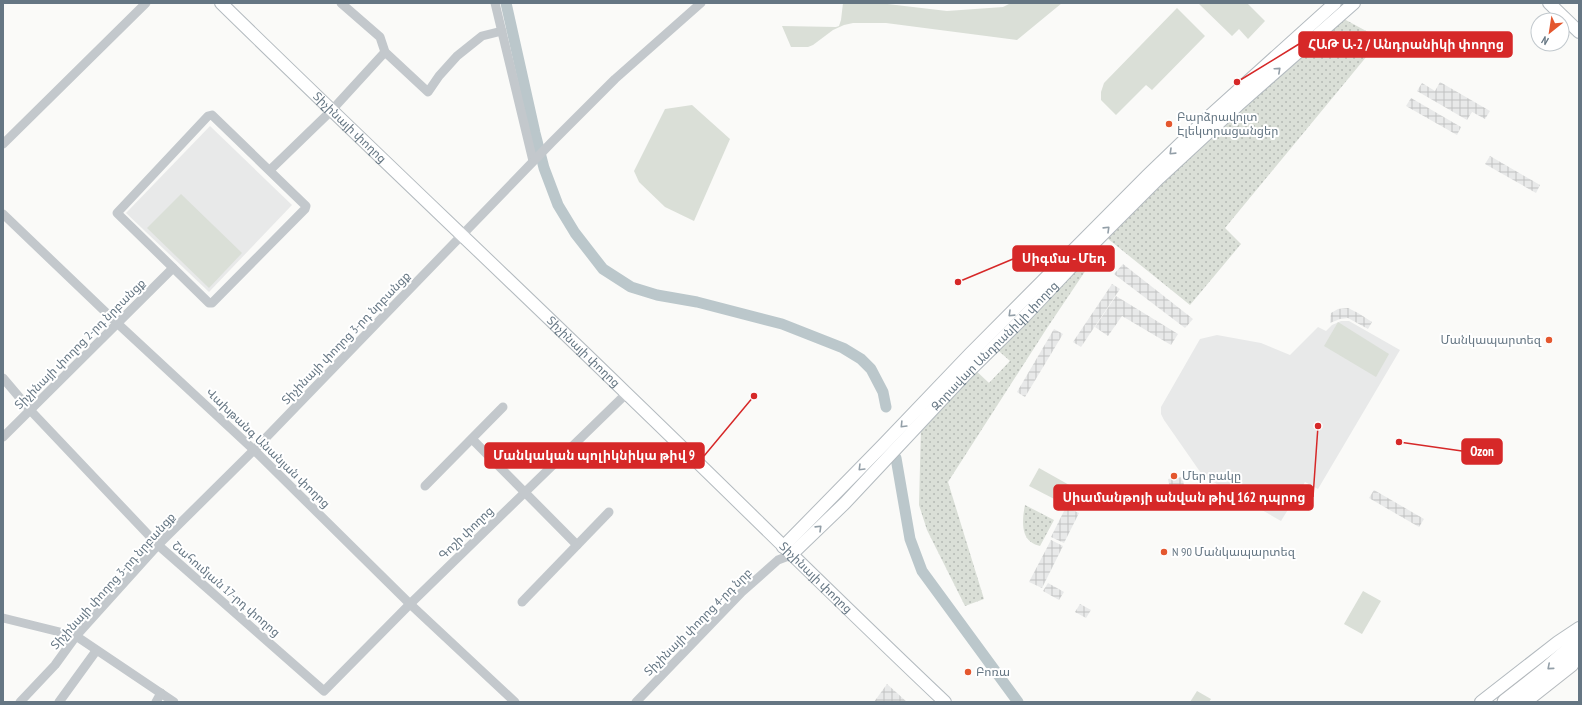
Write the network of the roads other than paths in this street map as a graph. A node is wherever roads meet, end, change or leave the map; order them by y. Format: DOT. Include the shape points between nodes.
graph roads {
  1 [pos="146,3"];
  2 [pos="221,3"];
  3 [pos="341,3"];
  4 [pos="495,3"];
  5 [pos="701,3"];
  6 [pos="1335,3"];
  7 [pos="1354,3"];
  8 [pos="1542,3"];
  9 [pos="1549,3"];
  10 [pos="1552,12"];
  11 [pos="1327,18"];
  12 [pos="1570,30"];
  13 [pos="502,31"];
  14 [pos="1579,32"];
  15 [pos="1579,38"];
  16 [pos="385,52"];
  17 [pos="331,111"];
  18 [pos="3,144"];
  19 [pos="533,161"];
  20 [pos="270,170"];
  21 [pos="3,214"];
  22 [pos="462,236"];
  23 [pos="173,268"];
  24 [pos="117,323"];
  25 [pos="3,378"];
  26 [pos="627,393"];
  27 [pos="503,407"];
  28 [pos="31,411"];
  29 [pos="3,437"];
  30 [pos="472,438"];
  31 [pos="254,450"];
  32 [pos="425,486"];
  33 [pos="525,492"];
  34 [pos="609,512"];
  35 [pos="158,545"];
  36 [pos="577,545"];
  37 [pos="787,551"];
  38 [pos="778,560"];
  39 [pos="522,602"];
  40 [pos="410,604"];
  41 [pos="3,618"];
  42 [pos="1579,628"];
  43 [pos="76,636"];
  44 [pos="1579,640"];
  45 [pos="1579,650"];
  46 [pos="96,651"];
  47 [pos="1575,662"];
  48 [pos="324,691"];
  49 [pos="161,693"];
  50 [pos="20,702"];
  51 [pos="59,702"];
  52 [pos="156,702"];
  53 [pos="174,702"];
  54 [pos="515,702"];
  55 [pos="636,702"];
  56 [pos="945,702"];
  57 [pos="1481,702"];
  58 [pos="1505,702"];
  59 [pos="1523,702"];
  1 -- 18 [label="street"];
  2 -- 17 [label="main road, Տիչինայի փողոց"];
  3 -- 16 [label="street" via="380,37"];
  4 -- 13 [label="street"];
  5 -- 19 [label="street, Տիչինայի փողոց 3-րդ նրբանցք" via="615,79"];
  6 -- 11 [label="main road, Զորավար Անդրանիկի փողոց"];
  7 -- 11 [label="main road, Զորավար Անդրանիկի փողոց"];
  8 -- 10 [label="main road"];
  9 -- 14 [label="main road"];
  11 -- 37 [label="main road, Զորավար Անդրանիկի փողոց" via="1260,79 1195,144 1092,237 1022,319 966,374 845,503"];
  12 -- 15 [label="main road"];
  13 -- 16 [label="street" via="482,36 457,56 428,92"];
  13 -- 19 [label="street"];
  16 -- 17 [label="street"];
  17 -- 20 [label="street"];
  17 -- 22 [label="main road, Տիչինայի փողոց"];
  19 -- 22 [label="street, Տիչինայի փողոց 3-րդ նրբանցք"];
  20 -- 23 [label="street" via="305,204 305,209 300,215 212,303 206,301"];
  20 -- 23 [label="street" via="215,116 208,116 117,213"];
  21 -- 24 [label="street, Վախթանգ Անանյան փողոց"];
  22 -- 26 [label="main road, Տիչինայի փողոց"];
  22 -- 31 [label="street, Տիչինայի փողոց 3-րդ նրբանցք"];
  23 -- 24 [label="street, Տիչինայի փողոց 2-րդ նրբանցք"];
  24 -- 28 [label="street, Տիչինայի փողոց 2-րդ նրբանցք"];
  24 -- 31 [label="street, Վախթանգ Անանյան փողոց"];
  25 -- 28 [label="street, Շահումյան 17-րդ փողոց"];
  26 -- 33 [label="street, Գոշի փողոց"];
  26 -- 37 [label="main road, Տիչինայի փողոց"];
  27 -- 30 [label="street"];
  28 -- 29 [label="street, Տիչինայի փողոց 2-րդ նրբանցք"];
  28 -- 35 [label="street, Շահումյան 17-րդ փողոց"];
  30 -- 32 [label="street"];
  30 -- 33 [label="street"];
  31 -- 35 [label="street, Տիչինայի փողոց 3-րդ նրբանցք"];
  31 -- 40 [label="street, Վախթանգ Անանյան փողոց"];
  33 -- 36 [label="street"];
  33 -- 40 [label="street, Գոշի փողոց"];
  34 -- 36 [label="street"];
  35 -- 43 [label="street, Տիչինայի փողոց 3-րդ նրբանցք"];
  35 -- 48 [label="street, Շահումյան 17-րդ փողոց"];
  36 -- 39 [label="street"];
  37 -- 38 [label="street, Զորավար Անդրանիկի փողոց"];
  37 -- 56 [label="main road, Տիչինայի փողոց"];
  38 -- 55 [label="street, Տիչինայի փողոց 4-րդ նրբ" via="742,592"];
  40 -- 48 [label="street, Գոշի փողոց"];
  40 -- 54 [label="street, Վախթանգ Անանյան փողոց"];
  41 -- 43 [label="street"];
  42 -- 57 [label="main road"];
  43 -- 46 [label="street"];
  43 -- 50 [label="street, Տիչինայի փողոց 3-րդ նրբանցք" via="55,665"];
  44 -- 58 [label="highway, one-way"];
  45 -- 47 [label="highway"];
  46 -- 49 [label="street"];
  46 -- 51 [label="street"];
  47 -- 59 [label="highway"];
  49 -- 52 [label="street"];
  49 -- 53 [label="street"];
}
